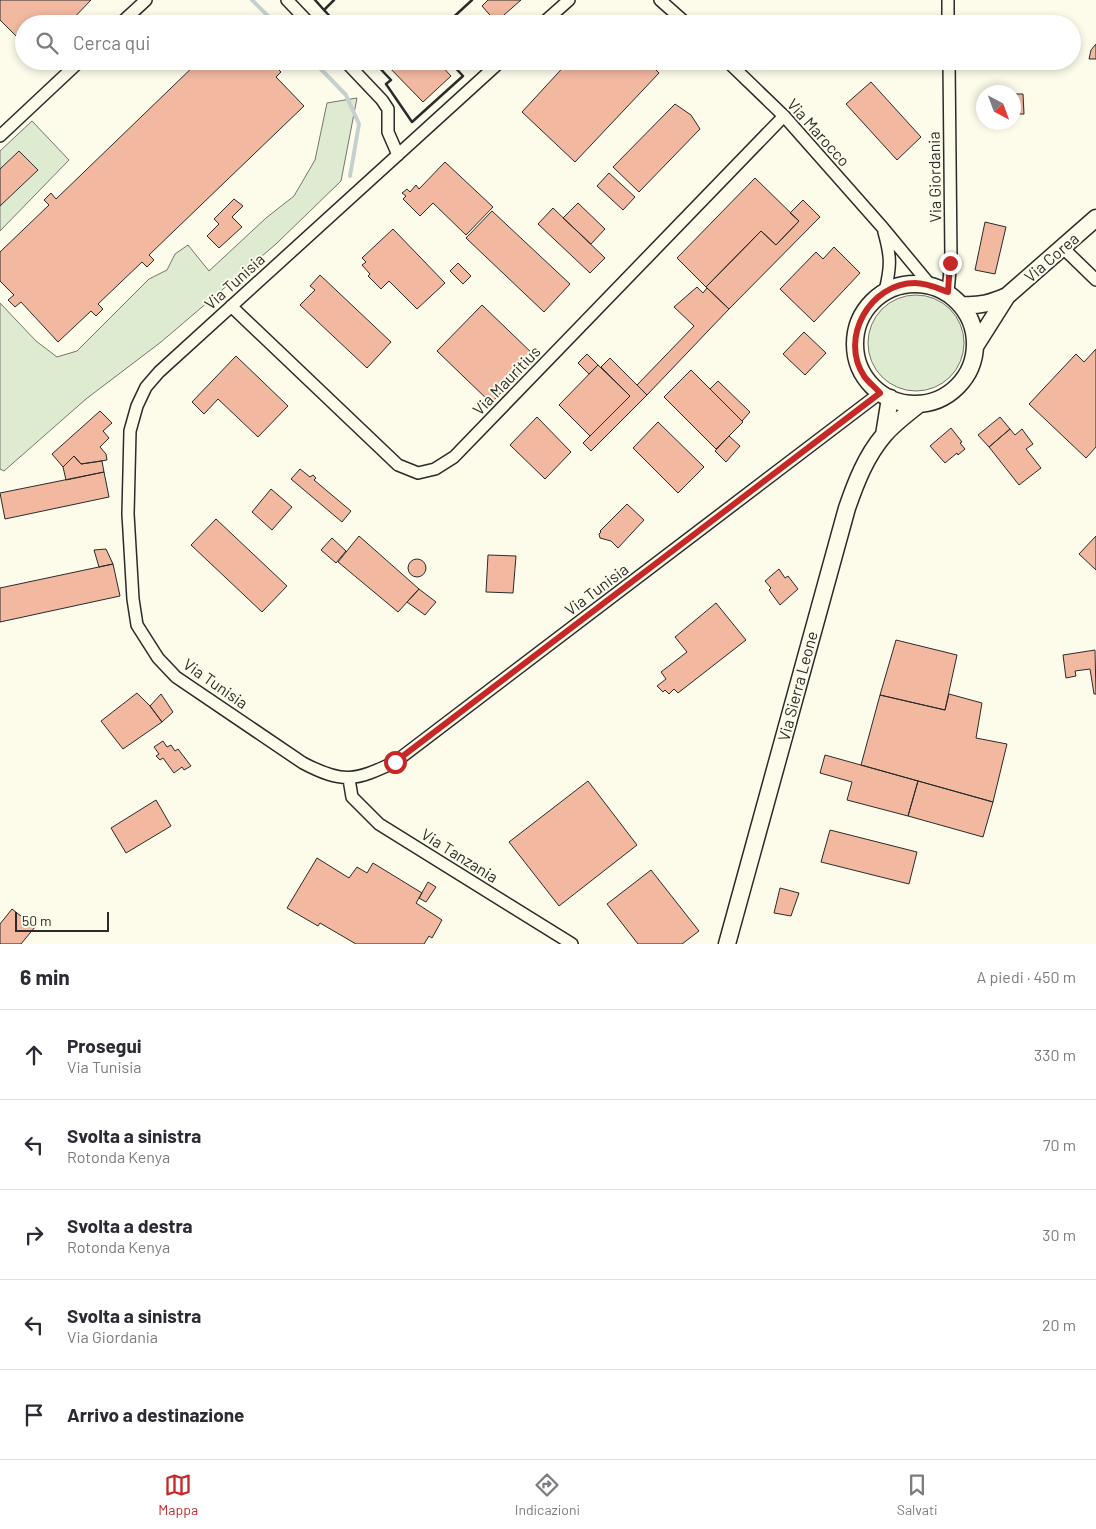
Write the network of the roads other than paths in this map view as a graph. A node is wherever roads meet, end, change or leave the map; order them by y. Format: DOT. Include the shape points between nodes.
graph roads {
  1 [pos="146,0"];
  2 [pos="287,0"];
  3 [pos="569,0"];
  4 [pos="660,0"];
  5 [pos="948,0"];
  6 [pos="130,15"];
  7 [pos="301,15"];
  8 [pos="552,15"];
  9 [pos="677,15"];
  10 [pos="948,15"];
  11 [pos="70,70"];
  12 [pos="354,70"];
  13 [pos="491,70"];
  14 [pos="736,70"];
  15 [pos="949,70"];
  16 [pos="784,116"];
  17 [pos="0,136"];
  18 [pos="398,155"];
  19 [pos="1096,218"];
  20 [pos="883,228"];
  21 [pos="1062,247"];
  22 [pos="1096,280"];
  23 [pos="931,286"];
  24 [pos="885,291"];
  25 [pos="948,292"];
  26 [pos="1007,296"];
  27 [pos="962,305"];
  28 [pos="230,306"];
  29 [pos="976,345"];
  30 [pos="885,396"];
  31 [pos="919,404"];
  32 [pos="884,435"];
  33 [pos="349,779"];
  34 [pos="572,944"];
  35 [pos="727,944"];
  1 -- 6 [label="street"];
  2 -- 7 [label="street"];
  3 -- 8 [label="street"];
  4 -- 9 [label="street"];
  5 -- 10 [label="street"];
  11 -- 17 [label="street"];
  12 -- 18 [label="street" via="388,109 388,132"];
  13 -- 18 [label="street, Via Tunisia"];
  14 -- 16 [label="street, Via Marocco"];
  15 -- 25 [label="street, Via Giordania" via="951,259"];
  16 -- 20 [label="street, Via Marocco"];
  16 -- 28 [label="street, Via Mauritius" via="454,457 435,469 418,473 398,465"];
  18 -- 28 [label="street, Via Tunisia"];
  19 -- 21 [label="street, Via Corea"];
  20 -- 23 [label="street, Via Marocco"];
  20 -- 24 [label="street, Via Marocco" via="890,253"];
  21 -- 22 [label="street"];
  21 -- 26 [label="street, Via Corea"];
  23 -- 24 [label="street" via="913,283"];
  23 -- 25 [label="street"];
  24 -- 30 [label="street" via="870,303 855,336 856,357 864,375"];
  25 -- 27 [label="street"];
  26 -- 27 [label="street" via="988,304"];
  26 -- 29 [label="street"];
  27 -- 29 [label="street" via="973,324"];
  28 -- 33 [label="street, Via Tunisia" via="159,372 146,387 137,406 130,431 128,514 137,625 158,658 176,677 303,763 325,774"];
  29 -- 31 [label="street" via="971,368 956,388 938,400"];
  30 -- 31 [label="street"];
  30 -- 32 [label="street, Via Sierra Leone"];
  30 -- 33 [label="street, Via Tunisia" via="395,762"];
  31 -- 32 [label="street, Via Sierra Leone"];
  32 -- 35 [label="street, Via Sierra Leone" via="856,480 847,508"];
  33 -- 34 [label="street, Via Tanzania" via="352,796 379,824"];
}
